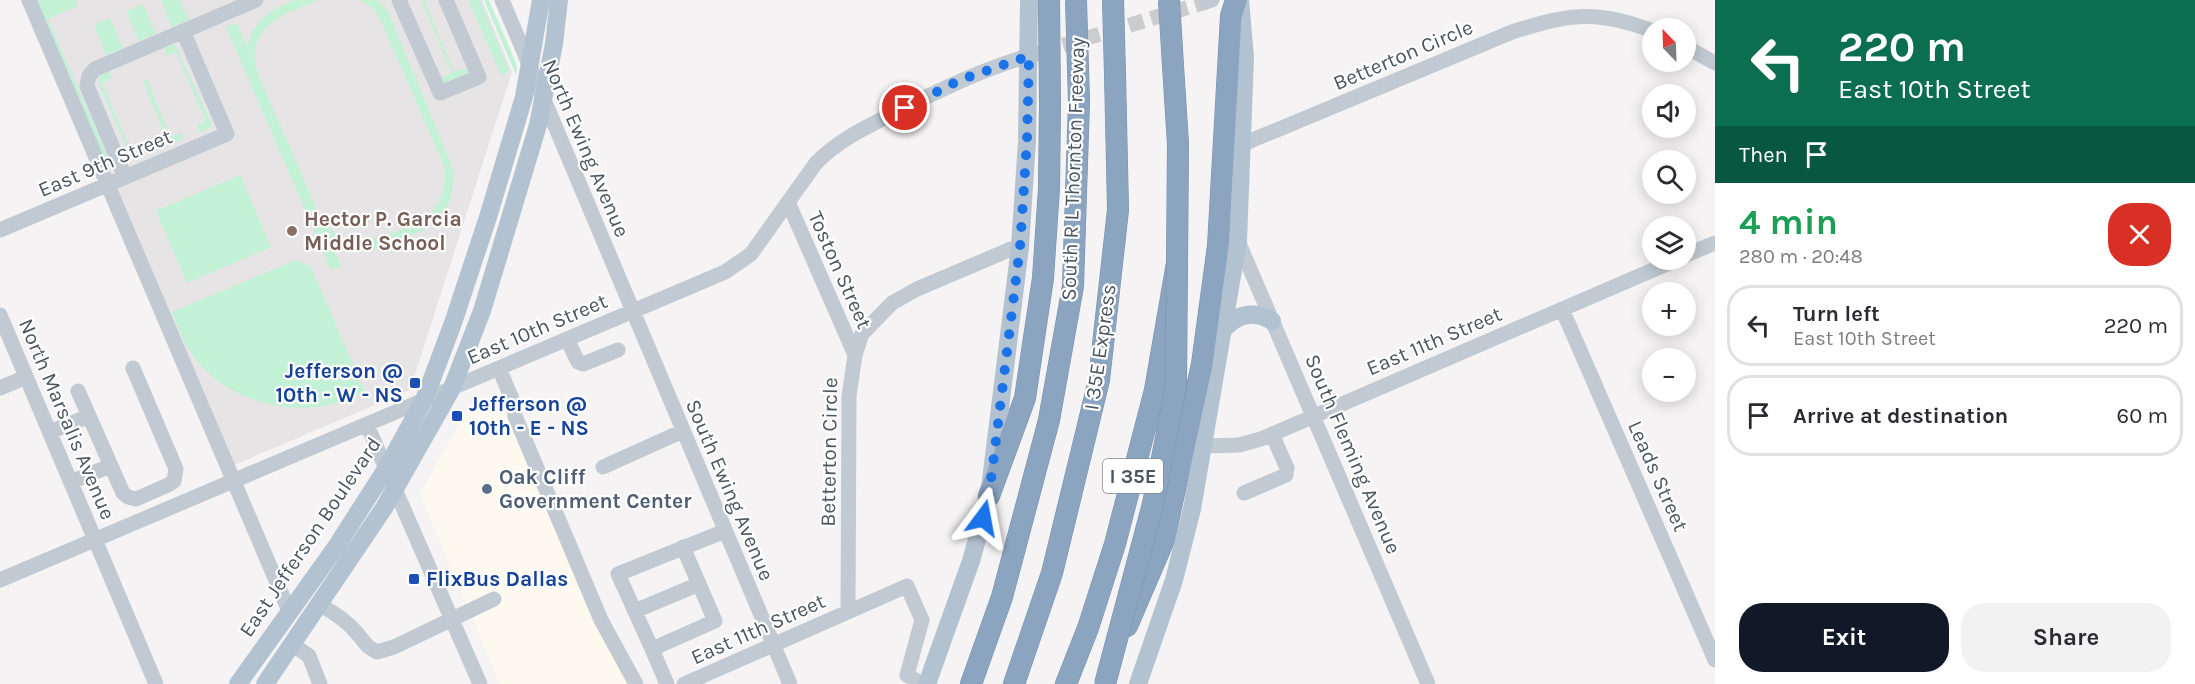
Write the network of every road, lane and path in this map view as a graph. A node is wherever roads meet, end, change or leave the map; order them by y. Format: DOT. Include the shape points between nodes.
graph roads {
  1 [pos="29,0"];
  2 [pos="256,0"];
  3 [pos="399,0"];
  4 [pos="446,0"];
  5 [pos="502,0"];
  6 [pos="541,0"];
  7 [pos="559,0"];
  8 [pos="1029,0"];
  9 [pos="1049,0"];
  10 [pos="1076,0"];
  11 [pos="1113,0"];
  12 [pos="1169,0"];
  13 [pos="1238,0"];
  14 [pos="1642,27"];
  15 [pos="183,31"];
  16 [pos="1696,53"];
  17 [pos="1035,54"];
  18 [pos="1715,63"];
  19 [pos="530,67"];
  20 [pos="544,101"];
  21 [pos="1243,144"];
  22 [pos="125,177"];
  23 [pos="106,184"];
  24 [pos="788,202"];
  25 [pos="488,217"];
  26 [pos="509,222"];
  27 [pos="0,230"];
  28 [pos="1238,241"];
  29 [pos="1715,243"];
  30 [pos="1020,247"];
  31 [pos="1696,251"];
  32 [pos="1177,263"];
  33 [pos="1653,270"];
  34 [pos="1562,309"];
  35 [pos="632,312"];
  36 [pos="0,315"];
  37 [pos="1272,321"];
  38 [pos="1223,330"];
  39 [pos="567,339"];
  40 [pos="618,350"];
  41 [pos="855,355"];
  42 [pos="133,368"];
  43 [pos="500,368"];
  44 [pos="26,377"];
  45 [pos="0,388"];
  46 [pos="452,388"];
  47 [pos="78,391"];
  48 [pos="424,400"];
  49 [pos="1314,415"];
  50 [pos="89,416"];
  51 [pos="367,425"];
  52 [pos="683,431"];
  53 [pos="50,432"];
  54 [pos="1272,434"];
  55 [pos="1204,446"];
  56 [pos="110,466"];
  57 [pos="603,467"];
  58 [pos="386,469"];
  59 [pos="234,480"];
  60 [pos="71,482"];
  61 [pos="396,490"];
  62 [pos="1244,493"];
  63 [pos="989,496"];
  64 [pos="725,531"];
  65 [pos="95,539"];
  66 [pos="683,547"];
  67 [pos="0,580"];
  68 [pos="699,584"];
  69 [pos="494,599"];
  70 [pos="320,605"];
  71 [pos="289,611"];
  72 [pos="635,611"];
  73 [pos="848,612"];
  74 [pos="451,618"];
  75 [pos="292,644"];
  76 [pos="773,645"];
  77 [pos="652,649"];
  78 [pos="1715,660"];
  79 [pos="905,680"];
  80 [pos="156,684"];
  81 [pos="238,684"];
  82 [pos="265,684"];
  83 [pos="320,684"];
  84 [pos="480,684"];
  85 [pos="636,684"];
  86 [pos="667,684"];
  87 [pos="684,684"];
  88 [pos="790,684"];
  89 [pos="922,684"];
  90 [pos="927,684"];
  91 [pos="971,684"];
  92 [pos="1014,684"];
  93 [pos="1066,684"];
  94 [pos="1104,684"];
  95 [pos="1138,684"];
  96 [pos="1428,684"];
  1 -- 23 [label="street"];
  2 -- 15 [label="street"];
  3 -- 4 [label="street" via="440,93 479,77"];
  5 -- 19 [label="street, North Ewing Avenue"];
  6 -- 19 [label="main road, East Jefferson Boulevard"];
  7 -- 20 [label="main road, East Jefferson Boulevard"];
  8 -- 17 [label="main road"];
  9 -- 63 [label="highway, bridge" via="1049,188 1042,278 1025,398"];
  10 -- 91 [label="highway, South R L Thornton Freeway, bridge" via="1079,102 1073,286 1051,409 1002,597"];
  11 -- 92 [label="highway, I 35E Express, bridge" via="1118,210 1099,380 1052,573"];
  12 -- 32 [label="highway, I 35E, bridge" via="1178,144"];
  13 -- 21 [label="main road" via="1245,57"];
  13 -- 94 [label="highway" via="1231,16 1218,246 1202,364 1164,540"];
  14 -- 21 [label="street, Betterton Circle" via="1589,15 1550,20 1512,32"];
  15 -- 22 [label="street" via="95,69 88,76 87,86"];
  15 -- 22 [label="street, East 9th Street" via="226,134"];
  16 -- 18 [label="street"];
  17 -- 24 [label="street, East 10th Street" via="960,80 849,136 816,163"];
  17 -- 30 [label="main road"];
  19 -- 20 [label="street, North Ewing Avenue"];
  19 -- 25 [label="main road, East Jefferson Boulevard"];
  20 -- 26 [label="main road, East Jefferson Boulevard"];
  20 -- 35 [label="street, North Ewing Avenue"];
  21 -- 28 [label="main road"];
  22 -- 23 [label="street, East 9th Street"];
  23 -- 27 [label="street, East 9th Street"];
  23 -- 59 [label="street"];
  24 -- 35 [label="street, East 10th Street" via="751,254 739,264"];
  24 -- 41 [label="street, Toston Street"];
  25 -- 26 [label="main road"];
  25 -- 48 [label="main road, East Jefferson Boulevard"];
  26 -- 46 [label="main road, East Jefferson Boulevard" via="482,311"];
  28 -- 37 [label="street, South Fleming Avenue"];
  28 -- 38 [label="main road"];
  29 -- 31 [label="street"];
  30 -- 41 [label="street, Betterton Circle" via="892,303 862,334"];
  30 -- 63 [label="main road"];
  32 -- 93 [label="highway, I 35E" via="1155,390 1121,522"];
  32 -- 94 [label="highway, bridge" via="1176,386 1153,504"];
  33 -- 34 [label="street, East 11th Street"];
  34 -- 49 [label="street, East 11th Street"];
  34 -- 78 [label="street, Leads Street"];
  35 -- 39 [label="street, East 10th Street"];
  35 -- 52 [label="street, South Ewing Avenue"];
  36 -- 44 [label="street, North Marsalis Avenue"];
  37 -- 38 [label="main road" via="1247,315"];
  37 -- 49 [label="street, South Fleming Avenue"];
  38 -- 55 [label="main road"];
  39 -- 40 [label="street" via="578,362 583,364"];
  39 -- 43 [label="street, East 10th Street"];
  41 -- 73 [label="street, Betterton Circle" via="849,396"];
  42 -- 56 [label="street" via="176,475 168,485 136,499 123,493"];
  43 -- 46 [label="street, East 10th Street"];
  43 -- 85 [label="street" via="515,416 601,620"];
  44 -- 45 [label="street"];
  44 -- 53 [label="street, North Marsalis Avenue"];
  46 -- 48 [label="street, East 10th Street"];
  46 -- 61 [label="main road, East Jefferson Boulevard"];
  47 -- 50 [label="street"];
  48 -- 51 [label="street, East 10th Street"];
  48 -- 58 [label="main road, East Jefferson Boulevard"];
  49 -- 54 [label="street, East 11th Street"];
  49 -- 96 [label="street, South Fleming Avenue"];
  50 -- 53 [label="street"];
  50 -- 56 [label="street"];
  51 -- 58 [label="street"];
  51 -- 59 [label="street, East 10th Street"];
  52 -- 57 [label="street"];
  52 -- 64 [label="street, South Ewing Avenue"];
  53 -- 60 [label="street, North Marsalis Avenue"];
  54 -- 55 [label="street, East 11th Street" via="1239,445"];
  54 -- 62 [label="street" via="1287,468 1286,475"];
  55 -- 95 [label="main road" via="1174,580"];
  56 -- 60 [label="street"];
  58 -- 61 [label="street"];
  58 -- 71 [label="main road, East Jefferson Boulevard"];
  59 -- 65 [label="street, East 10th Street"];
  59 -- 71 [label="street"];
  60 -- 65 [label="street, North Marsalis Avenue"];
  61 -- 70 [label="main road, East Jefferson Boulevard"];
  61 -- 74 [label="street"];
  63 -- 90 [label="main road" via="971,561"];
  64 -- 66 [label="street"];
  64 -- 76 [label="street, South Ewing Avenue"];
  65 -- 67 [label="street, East 10th Street"];
  65 -- 80 [label="street, North Marsalis Avenue"];
  66 -- 68 [label="street"];
  66 -- 72 [label="street" via="618,574"];
  68 -- 72 [label="street"];
  68 -- 77 [label="street" via="715,621"];
  69 -- 74 [label="street"];
  70 -- 74 [label="street" via="339,616 357,632 364,645 377,652"];
  70 -- 75 [label="main road, East Jefferson Boulevard"];
  71 -- 81 [label="main road, East Jefferson Boulevard"];
  72 -- 77 [label="street"];
  73 -- 76 [label="street, East 11th Street"];
  73 -- 79 [label="street, East 11th Street" via="907,586 922,620"];
  74 -- 84 [label="street"];
  75 -- 82 [label="main road, East Jefferson Boulevard"];
  75 -- 83 [label="street" via="309,656"];
  76 -- 87 [label="street, East 11th Street"];
  76 -- 88 [label="street, South Ewing Avenue"];
  77 -- 86 [label="street"];
  79 -- 89 [label="street"];
}
